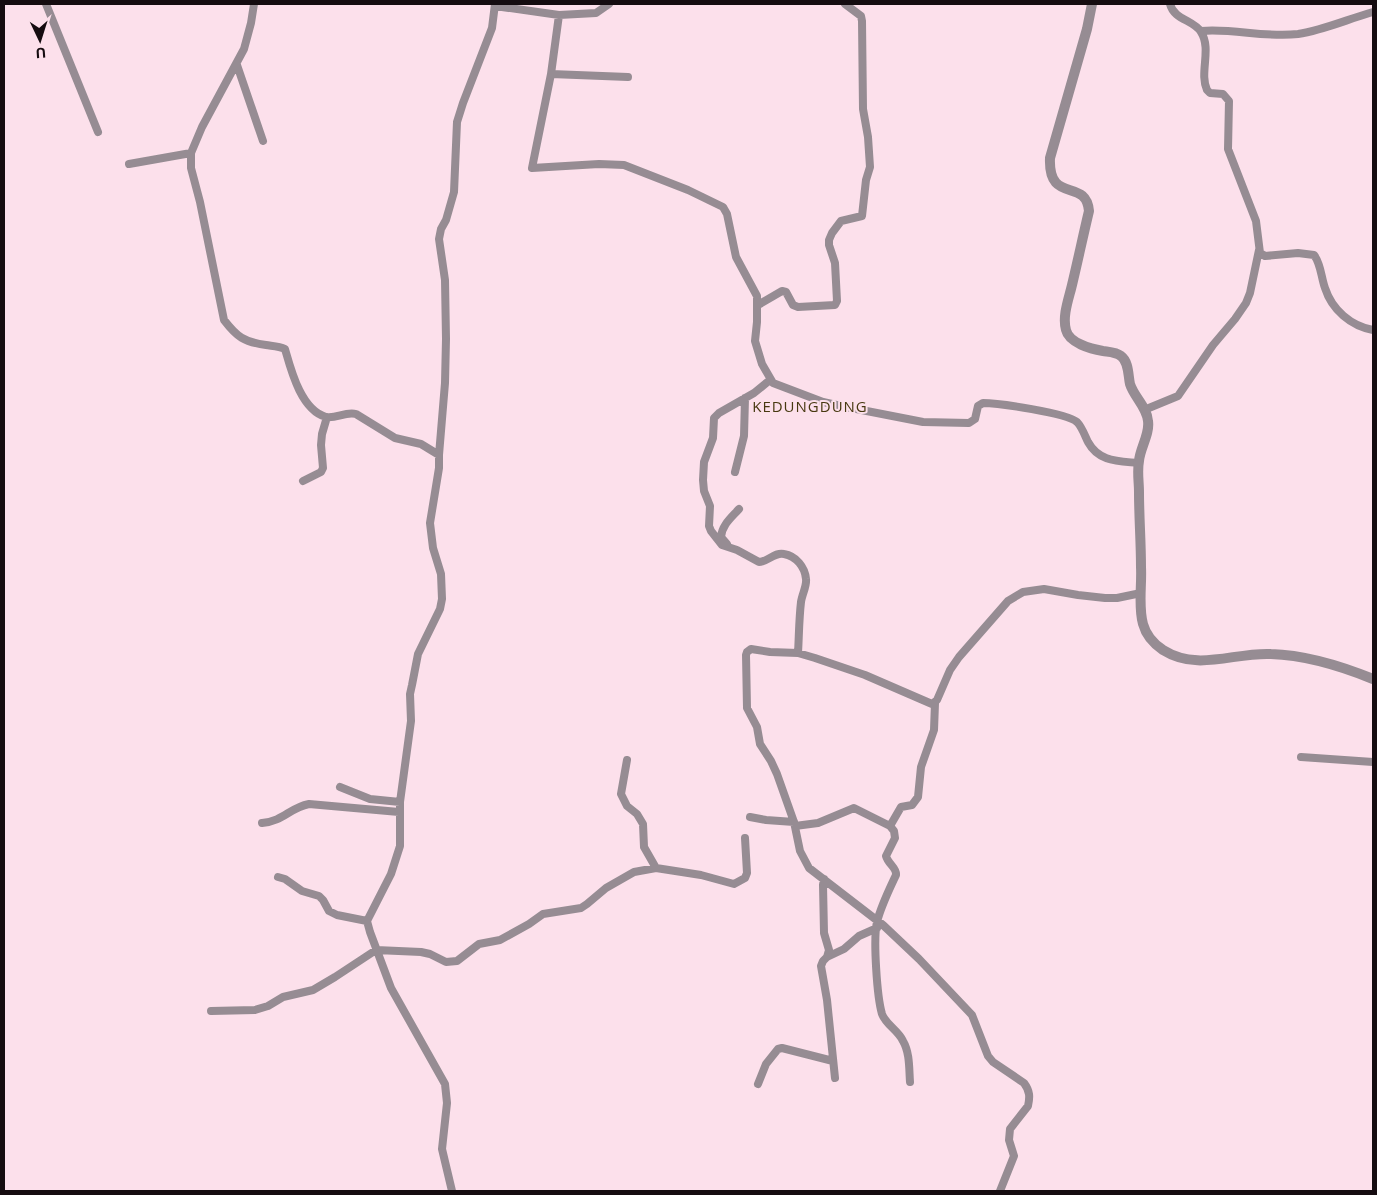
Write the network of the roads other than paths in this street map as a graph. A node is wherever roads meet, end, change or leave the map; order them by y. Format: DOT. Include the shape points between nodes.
graph roads {
  1 [pos="46,4"];
  2 [pos="254,4"];
  3 [pos="609,4"];
  4 [pos="845,4"];
  5 [pos="1092,4"];
  6 [pos="1170,4"];
  7 [pos="495,5"];
  8 [pos="1373,12"];
  9 [pos="559,15"];
  10 [pos="1201,31"];
  11 [pos="236,65"];
  12 [pos="551,74"];
  13 [pos="628,77"];
  14 [pos="98,132"];
  15 [pos="263,141"];
  16 [pos="191,153"];
  17 [pos="129,164"];
  18 [pos="1259,250"];
  19 [pos="758,306"];
  20 [pos="1373,330"];
  21 [pos="770,380"];
  22 [pos="745,398"];
  23 [pos="1144,410"];
  24 [pos="326,417"];
  25 [pos="439,455"];
  26 [pos="1138,463"];
  27 [pos="736,472"];
  28 [pos="304,481"];
  29 [pos="738,509"];
  30 [pos="731,548"];
  31 [pos="1141,593"];
  32 [pos="798,653"];
  33 [pos="1373,678"];
  34 [pos="935,703"];
  35 [pos="1301,757"];
  36 [pos="627,760"];
  37 [pos="1373,762"];
  38 [pos="340,787"];
  39 [pos="400,802"];
  40 [pos="399,812"];
  41 [pos="750,817"];
  42 [pos="262,823"];
  43 [pos="795,824"];
  44 [pos="890,826"];
  45 [pos="745,838"];
  46 [pos="656,868"];
  47 [pos="278,877"];
  48 [pos="824,879"];
  49 [pos="367,921"];
  50 [pos="877,925"];
  51 [pos="376,950"];
  52 [pos="827,957"];
  53 [pos="211,1011"];
  54 [pos="833,1061"];
  55 [pos="835,1078"];
  56 [pos="910,1082"];
  57 [pos="758,1084"];
  58 [pos="452,1191"];
  59 [pos="1000,1191"];
  1 -- 14 [label="street"];
  2 -- 11 [label="street" via="244,49"];
  3 -- 9 [label="street" via="596,13"];
  4 -- 19 [label="street" via="861,16 862,21 863,109 870,167 863,213 861,217 841,221 829,240 835,263 837,301 833,307 798,307 782,291"];
  5 -- 23 [label="street" via="1050,158 1052,180 1084,197 1089,211 1065,329 1077,343 1120,354 1130,384"];
  6 -- 10 [label="street" via="1181,19"];
  7 -- 9 [label="street"];
  7 -- 25 [label="street" via="492,28 457,122 454,192 439,239 445,280 446,339"];
  8 -- 10 [label="street" via="1299,34"];
  9 -- 12 [label="street"];
  10 -- 18 [label="street" via="1205,87 1210,93 1223,94 1229,101 1228,149 1256,221"];
  11 -- 15 [label="street"];
  11 -- 16 [label="street"];
  12 -- 13 [label="street"];
  12 -- 19 [label="street" via="532,168 624,165 712,201 727,214 736,257 757,296"];
  16 -- 17 [label="street"];
  16 -- 24 [label="street" via="191,168 224,320 245,341 284,349 301,394"];
  18 -- 20 [label="street" via="1265,256 1314,255 1331,301 1343,316 1356,325"];
  18 -- 23 [label="street" via="1250,293 1235,319 1178,396"];
  19 -- 21 [label="street" via="755,341"];
  21 -- 22 [label="street"];
  21 -- 26 [label="street" via="823,402 923,422 969,423 975,419 978,406 983,403 1063,416 1077,422 1089,444 1102,457"];
  22 -- 27 [label="street" via="744,436"];
  22 -- 30 [label="street" via="714,418 713,438 704,462 704,491 710,506 709,526 718,542"];
  23 -- 26 [label="street" via="1148,422"];
  24 -- 25 [label="street" via="350,412 356,414 395,438 421,444"];
  24 -- 28 [label="street" via="321,446 323,468"];
  25 -- 39 [label="street" via="430,523 441,574 442,600 418,654 410,694 411,721"];
  26 -- 31 [label="street"];
  29 -- 30 [label="street" via="721,532 721,537"];
  30 -- 32 [label="street" via="759,562 784,554 803,567 806,579 801,600"];
  31 -- 33 [label="street" via="1142,622 1146,633 1159,647 1179,658 1211,661 1271,654 1320,662"];
  31 -- 34 [label="street" via="1105,598 1044,589 1023,592 1008,601 959,657"];
  32 -- 34 [label="street" via="865,675 930,704"];
  32 -- 43 [label="street" via="752,649 746,655 748,708"];
  34 -- 44 [label="street" via="934,730 921,767 918,797 912,805 901,807"];
  35 -- 37 [label="street"];
  36 -- 46 [label="street" via="621,794 643,824 644,846"];
  38 -- 39 [label="street" via="370,799"];
  39 -- 40 [label="street"];
  40 -- 42 [label="street" via="309,804 299,806 280,820"];
  40 -- 49 [label="street" via="401,831 396,860"];
  41 -- 43 [label="street"];
  43 -- 44 [label="street" via="818,822 854,808"];
  43 -- 48 [label="street" via="804,860"];
  44 -- 50 [label="street" via="896,838 886,856 896,875"];
  45 -- 46 [label="street" via="747,874 734,884"];
  46 -- 51 [label="street" via="624,876 581,908 543,914 500,940 479,944 457,961 446,962 421,952"];
  47 -- 49 [label="street" via="319,896 329,911 337,915"];
  48 -- 50 [label="street"];
  48 -- 52 [label="street"];
  49 -- 51 [label="street"];
  50 -- 52 [label="street"];
  50 -- 56 [label="street" via="876,965 882,1014 903,1040"];
  50 -- 59 [label="street" via="901,942 970,1012 988,1056 1027,1087 1030,1096 1028,1106 1010,1129 1009,1140 1014,1156"];
  51 -- 53 [label="street" via="313,990 283,997 255,1010"];
  51 -- 58 [label="street" via="391,988 445,1084 447,1103 442,1149"];
  52 -- 54 [label="street" via="821,966"];
  54 -- 55 [label="street"];
  54 -- 57 [label="street" via="778,1049 766,1064"];
}
